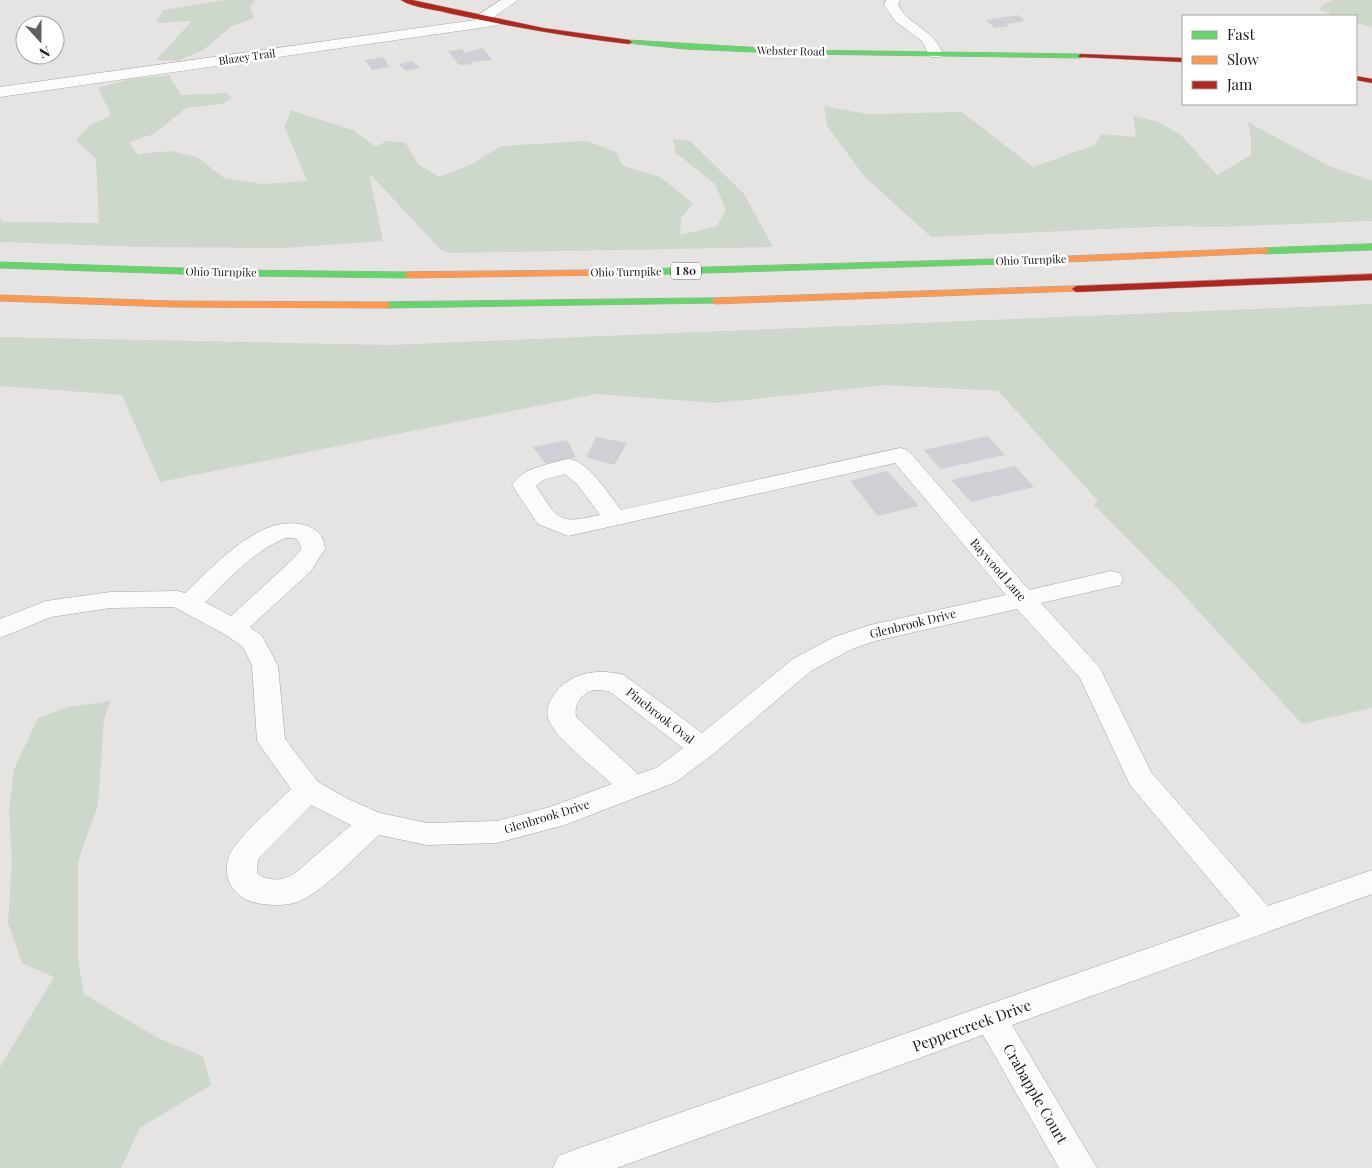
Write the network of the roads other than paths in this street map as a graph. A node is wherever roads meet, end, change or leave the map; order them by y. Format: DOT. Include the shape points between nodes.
graph roads {
  1 [pos="404,0"];
  2 [pos="511,0"];
  3 [pos="893,0"];
  4 [pos="487,21"];
  5 [pos="911,26"];
  6 [pos="918,54"];
  7 [pos="935,54"];
  8 [pos="1182,60"];
  9 [pos="1357,78"];
  10 [pos="1372,81"];
  11 [pos="0,92"];
  12 [pos="1372,247"];
  13 [pos="0,265"];
  14 [pos="1372,277"];
  15 [pos="0,298"];
  16 [pos="615,518"];
  17 [pos="1111,578"];
  18 [pos="1022,598"];
  19 [pos="188,604"];
  20 [pos="233,628"];
  21 [pos="0,629"];
  22 [pos="702,748"];
  23 [pos="634,787"];
  24 [pos="308,790"];
  25 [pos="374,823"];
  26 [pos="1372,882"];
  27 [pos="1263,922"];
  28 [pos="991,1019"];
  29 [pos="571,1168"];
  30 [pos="1079,1168"];
  1 -- 4 [label="main road, Webster Road"];
  2 -- 4 [label="street"];
  3 -- 5 [label="street" via="894,13"];
  4 -- 6 [label="main road, Webster Road" via="595,40 687,49"];
  4 -- 11 [label="street, Blazey Trail"];
  5 -- 6 [label="street"];
  5 -- 7 [label="street" via="929,38"];
  6 -- 7 [label="main road, Webster Road"];
  7 -- 8 [label="main road, Webster Road"];
  9 -- 10 [label="main road"];
  12 -- 13 [label="main road, Ohio Turnpike / I 80" via="818,269 481,275 151,271"];
  14 -- 15 [label="main road" via="814,300 479,306 124,304"];
  16 -- 18 [label="street, Baywood Lane" via="900,454"];
  17 -- 18 [label="street, Glenbrook Drive"];
  18 -- 22 [label="street, Glenbrook Drive" via="843,642 802,665"];
  18 -- 27 [label="street, Baywood Lane" via="1090,674 1140,778"];
  19 -- 20 [label="street, Glenbrook Drive"];
  19 -- 20 [label="street" via="265,537 292,529 312,540 313,549 301,566"];
  19 -- 21 [label="street, Glenbrook Drive" via="178,599 110,600 46,609"];
  20 -- 24 [label="street, Glenbrook Drive" via="253,642 266,666 271,741"];
  22 -- 23 [label="street, Glenbrook Drive" via="666,775"];
  22 -- 23 [label="street, Pinebrook Oval" via="615,682 594,681 578,686 561,706 562,718 569,729"];
  23 -- 25 [label="street, Glenbrook Drive" via="555,817 498,832 427,834"];
  24 -- 25 [label="street, Glenbrook Drive"];
  24 -- 25 [label="street" via="245,854 242,878 257,891 289,892 305,883"];
  26 -- 27 [label="street, Peppercreek Drive"];
  27 -- 28 [label="street, Peppercreek Drive"];
  28 -- 29 [label="street, Peppercreek Drive"];
  28 -- 30 [label="street, Crabapple Court"];
}
